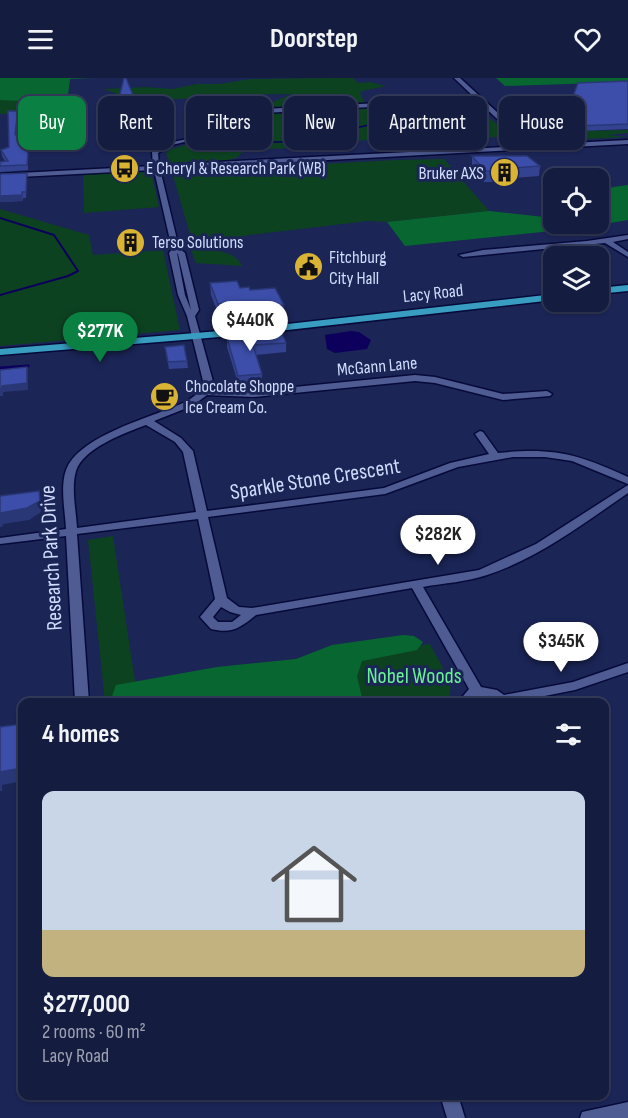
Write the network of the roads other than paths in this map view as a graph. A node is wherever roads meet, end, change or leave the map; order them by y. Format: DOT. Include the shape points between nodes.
graph roads {
  1 [pos="457,78"];
  2 [pos="477,96"];
  3 [pos="369,106"];
  4 [pos="487,106"];
  5 [pos="499,117"];
  6 [pos="628,141"];
  7 [pos="585,144"];
  8 [pos="499,150"];
  9 [pos="156,168"];
  10 [pos="0,178"];
  11 [pos="628,237"];
  12 [pos="607,241"];
  13 [pos="463,255"];
  14 [pos="628,255"];
  15 [pos="628,288"];
  16 [pos="609,290"];
  17 [pos="543,298"];
  18 [pos="197,337"];
  19 [pos="0,352"];
  20 [pos="0,359"];
  21 [pos="207,392"];
  22 [pos="547,394"];
  23 [pos="148,422"];
  24 [pos="480,434"];
  25 [pos="497,458"];
  26 [pos="628,481"];
  27 [pos="628,488"];
  28 [pos="202,515"];
  29 [pos="72,532"];
  30 [pos="0,541"];
  31 [pos="416,585"];
  32 [pos="221,599"];
  33 [pos="252,612"];
  34 [pos="628,667"];
  35 [pos="477,692"];
  36 [pos="82,698"];
  37 [pos="466,698"];
  38 [pos="496,698"];
  39 [pos="516,698"];
  40 [pos="451,1100"];
  41 [pos="628,1111"];
  42 [pos="456,1118"];
  43 [pos="589,1118"];
  1 -- 2 [label="street"];
  3 -- 9 [label="street" via="247,116 203,136 161,147 155,152"];
  4 -- 5 [label="street"];
  6 -- 7 [label="street"];
  8 -- 9 [label="street"];
  9 -- 10 [label="street"];
  9 -- 18 [label="street" via="176,249 173,253 180,288"];
  11 -- 12 [label="street"];
  12 -- 13 [label="street"];
  12 -- 14 [label="street"];
  15 -- 16 [label="main road"];
  17 -- 18 [label="main road, Lacy Road"];
  18 -- 19 [label="main road, Lacy Road"];
  18 -- 20 [label="main road, Lacy Road"];
  18 -- 21 [label="street" via="209,380"];
  21 -- 22 [label="street, McGann Lane" via="253,394 415,378 503,397"];
  21 -- 23 [label="street, Research Park Drive"];
  23 -- 28 [label="street" via="178,440 188,451"];
  23 -- 29 [label="street, Research Park Drive" via="105,440 76,461 69,480"];
  24 -- 25 [label="street"];
  25 -- 26 [label="street, Sparkle Stone Crescent" via="534,454 574,458"];
  25 -- 28 [label="street, Sparkle Stone Crescent" via="453,466 385,491"];
  27 -- 31 [label="street" via="512,562 482,573"];
  28 -- 29 [label="street, Sparkle Stone Crescent"];
  28 -- 32 [label="street"];
  29 -- 30 [label="street, Sparkle Stone Crescent"];
  29 -- 36 [label="street, Research Park Drive"];
  31 -- 33 [label="street"];
  31 -- 35 [label="street"];
  32 -- 33 [label="street" via="231,609"];
  32 -- 33 [label="street" via="206,617 215,626 235,626"];
  34 -- 39 [label="street" via="575,686"];
  35 -- 37 [label="street"];
  35 -- 38 [label="street"];
  40 -- 42 [label="street"];
  41 -- 43 [label="street"];
}
